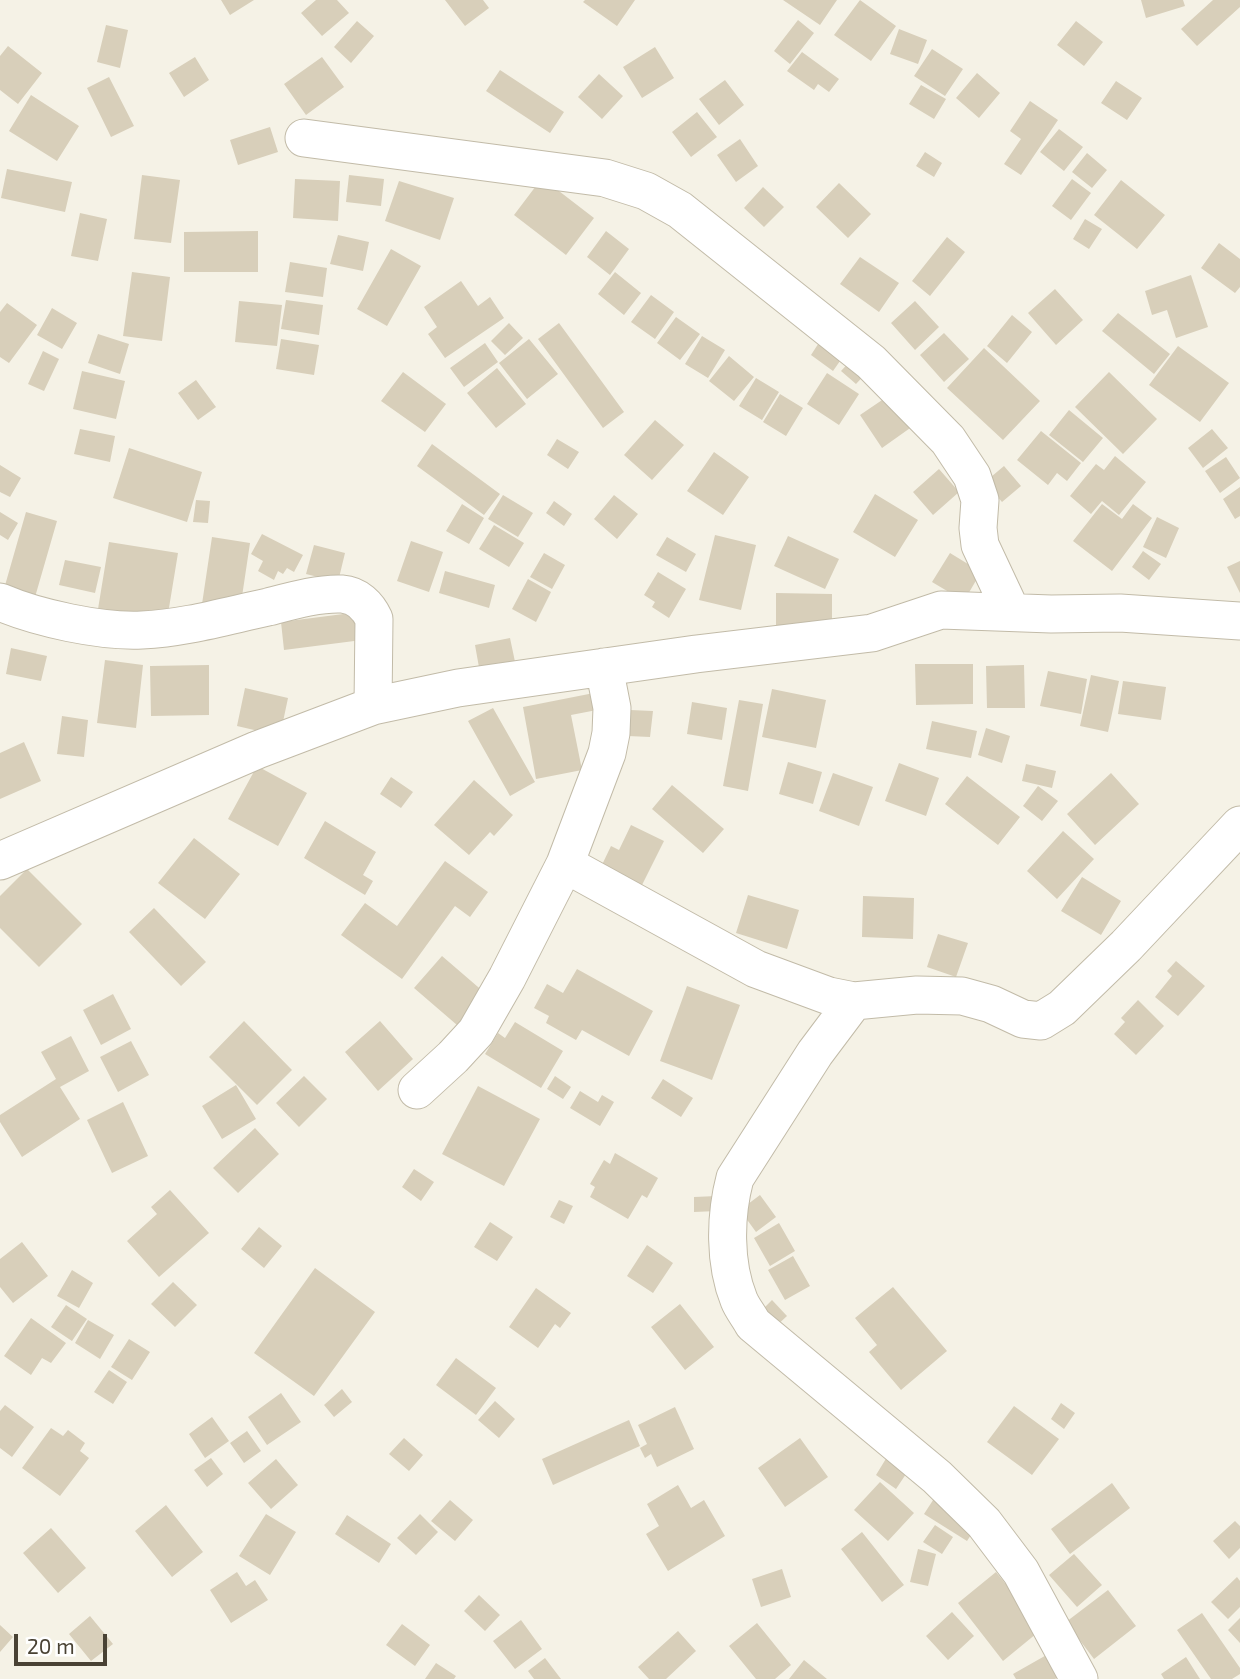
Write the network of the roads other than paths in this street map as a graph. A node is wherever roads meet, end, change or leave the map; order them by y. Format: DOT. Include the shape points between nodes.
graph roads {
  1 [pos="304,138"];
  2 [pos="0,602"];
  3 [pos="1011,611"];
  4 [pos="1240,621"];
  5 [pos="604,667"];
  6 [pos="373,706"];
  7 [pos="1240,825"];
  8 [pos="0,862"];
  9 [pos="565,864"];
  10 [pos="854,1001"];
  11 [pos="416,1090"];
  12 [pos="1079,1679"];
  1 -- 3 [label="street" via="605,178 646,191 680,210 870,362 948,440 972,476 980,500 980,545"];
  2 -- 6 [label="street" via="98,628 139,630 343,594 360,600 374,619"];
  3 -- 4 [label="street" via="1120,612"];
  3 -- 5 [label="street" via="941,610 872,633"];
  5 -- 6 [label="street" via="458,688"];
  5 -- 9 [label="street" via="612,708 611,733"];
  6 -- 8 [label="street" via="257,750"];
  7 -- 10 [label="street" via="1126,946 1051,1017 1023,1019 974,998 948,995"];
  9 -- 10 [label="street" via="757,968"];
  9 -- 11 [label="street" via="483,1021 453,1057"];
  10 -- 12 [label="street" via="735,1178 728,1240 739,1299 753,1324 937,1477 984,1523 1021,1572"];
}
